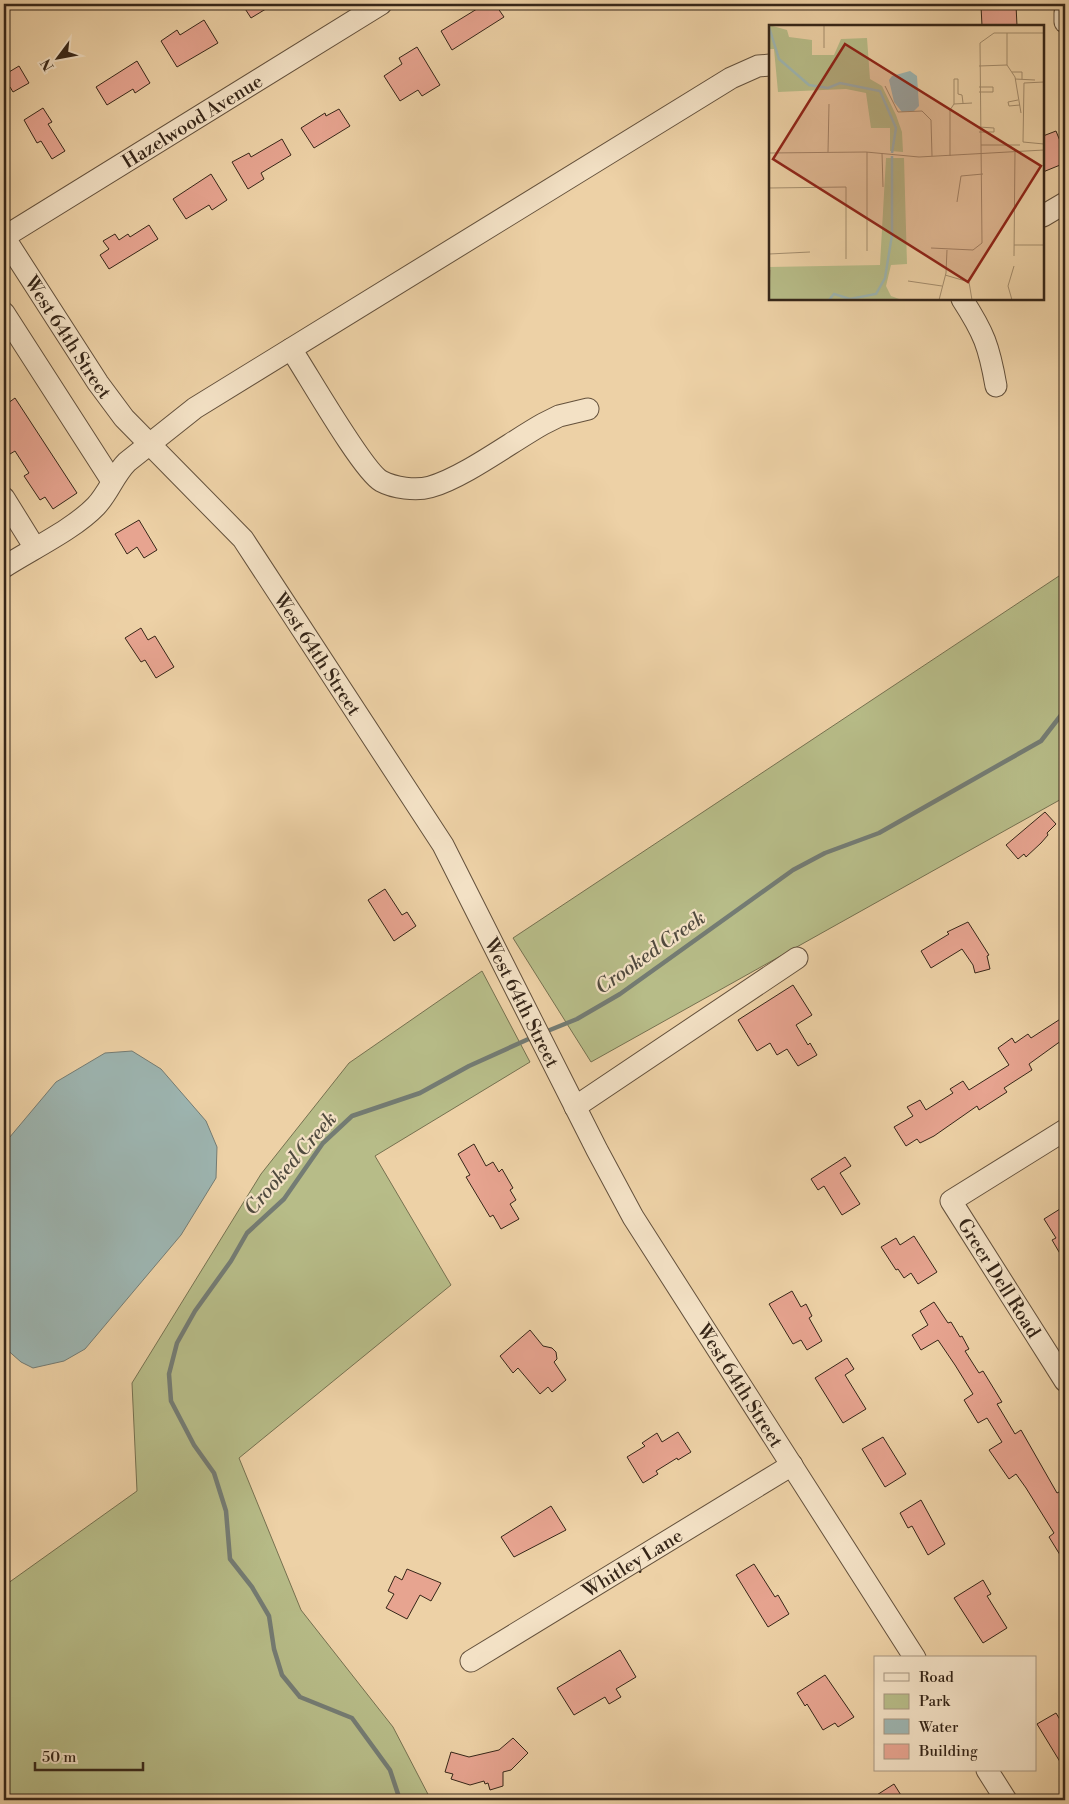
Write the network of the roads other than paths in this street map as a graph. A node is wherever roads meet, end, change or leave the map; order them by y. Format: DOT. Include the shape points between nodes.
graph roads {
  1 [pos="381,4"];
  2 [pos="1065,13"];
  3 [pos="1065,22"];
  4 [pos="769,65"];
  5 [pos="1065,203"];
  6 [pos="1044,215"];
  7 [pos="4,237"];
  8 [pos="963,300"];
  9 [pos="4,313"];
  10 [pos="291,349"];
  11 [pos="996,386"];
  12 [pos="588,409"];
  13 [pos="148,445"];
  14 [pos="112,481"];
  15 [pos="4,498"];
  16 [pos="34,548"];
  17 [pos="4,567"];
  18 [pos="797,958"];
  19 [pos="575,1107"];
  20 [pos="1065,1130"];
  21 [pos="1065,1381"];
  22 [pos="792,1465"];
  23 [pos="914,1656"];
  24 [pos="472,1661"];
  25 [pos="988,1772"];
  26 [pos="1006,1800"];
  1 -- 7 [label="street, Hazelwood Avenue"];
  2 -- 3 [label="street"];
  4 -- 10 [label="street" via="758,66 731,78"];
  5 -- 6 [label="street"];
  7 -- 13 [label="street, West 64th Street" via="98,384"];
  8 -- 11 [label="street" via="982,330"];
  9 -- 14 [label="street"];
  10 -- 12 [label="street" via="360,458 380,481 402,488 428,488 452,478 558,416"];
  10 -- 13 [label="street" via="195,408"];
  13 -- 14 [label="street" via="127,462"];
  13 -- 19 [label="street, West 64th Street" via="234,529 253,553 443,845"];
  14 -- 16 [label="street" via="106,494 88,514"];
  15 -- 16 [label="street"];
  16 -- 17 [label="street"];
  18 -- 19 [label="street"];
  19 -- 22 [label="street, West 64th Street" via="633,1216"];
  20 -- 21 [label="street, Greer Dell Road" via="950,1201"];
  22 -- 23 [label="street, West 64th Street"];
  22 -- 24 [label="street, Whitley Lane"];
  25 -- 26 [label="street"];
}
